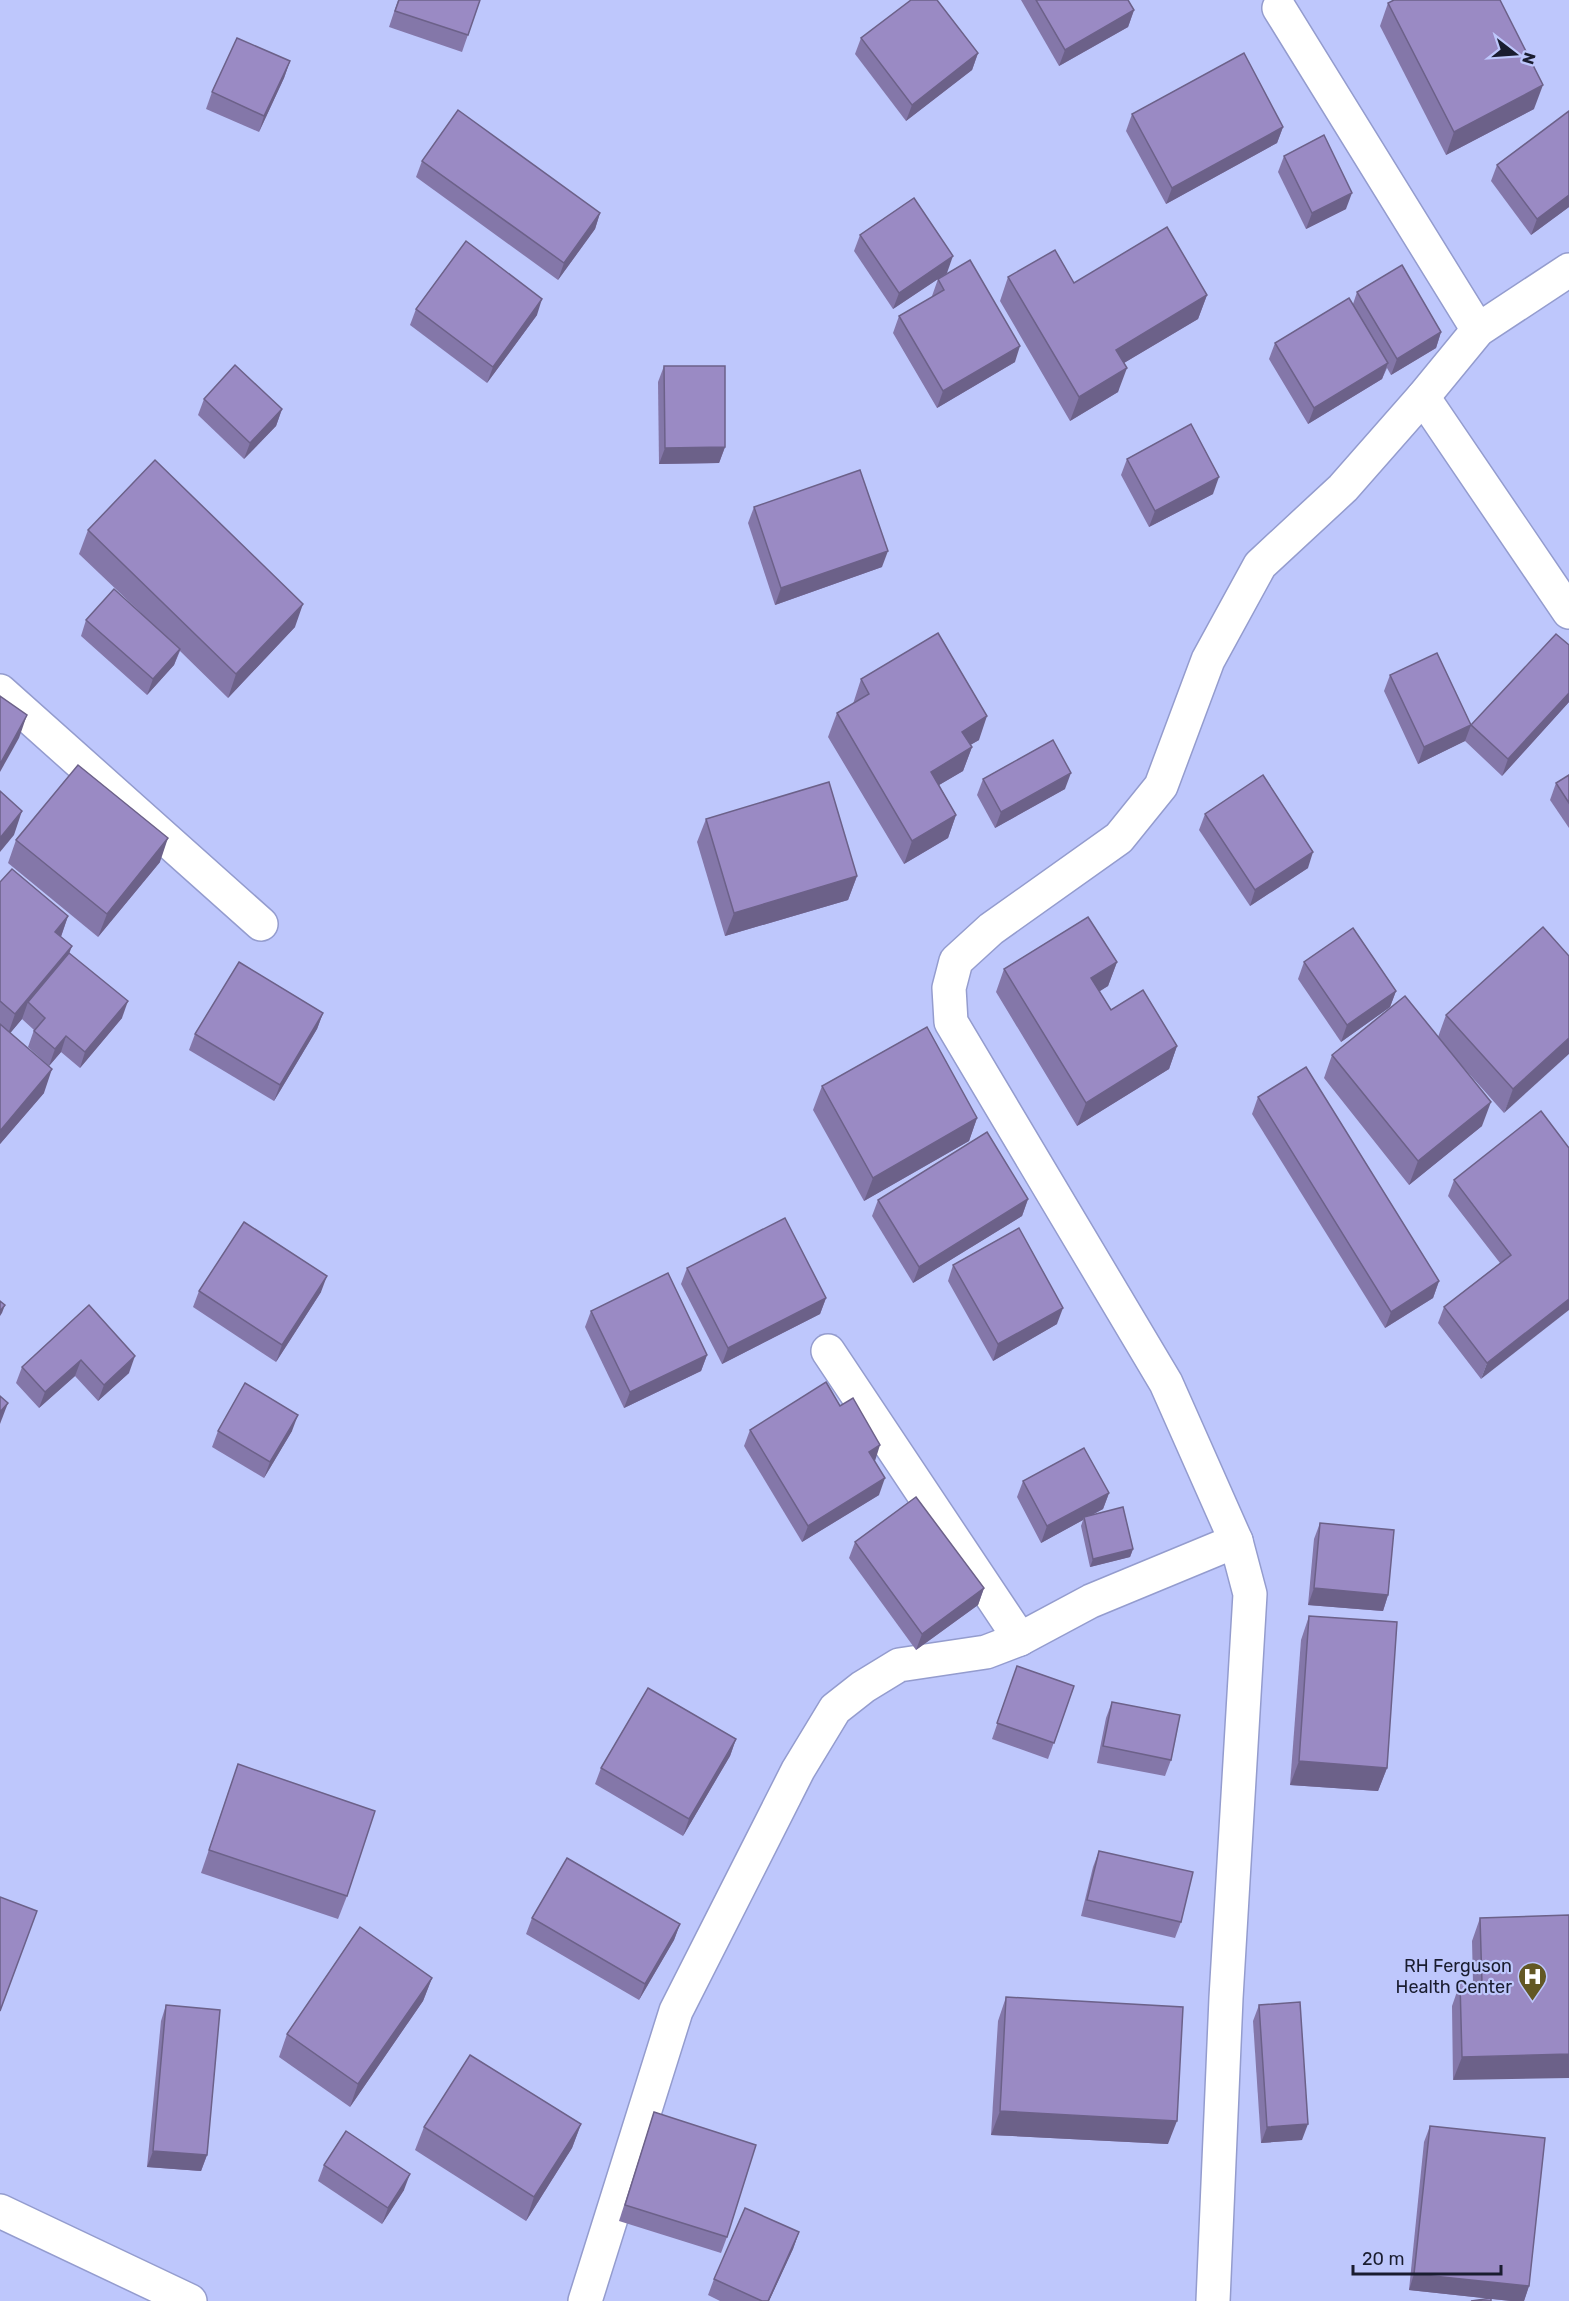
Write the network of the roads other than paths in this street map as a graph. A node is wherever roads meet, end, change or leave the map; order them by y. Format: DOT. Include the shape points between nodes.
graph roads {
  1 [pos="1279,8"];
  2 [pos="1569,270"];
  3 [pos="1478,330"];
  4 [pos="1423,397"];
  5 [pos="1569,612"];
  6 [pos="0,691"];
  7 [pos="261,924"];
  8 [pos="828,1351"];
  9 [pos="1236,1540"];
  10 [pos="1020,1639"];
  11 [pos="0,2211"];
  12 [pos="190,2301"];
  13 [pos="585,2301"];
  14 [pos="1213,2301"];
  1 -- 3 [label="street"];
  2 -- 3 [label="street"];
  3 -- 4 [label="street"];
  4 -- 5 [label="street"];
  4 -- 9 [label="street" via="1343,488 1260,565 1208,660 1161,786 1119,838 991,928 956,961 949,988 951,1022 1166,1383"];
  6 -- 7 [label="street"];
  8 -- 10 [label="street"];
  9 -- 10 [label="street" via="1091,1601"];
  9 -- 14 [label="street" via="1250,1594"];
  10 -- 13 [label="street" via="986,1652 899,1665 836,1709 798,1770 676,2011"];
  11 -- 12 [label="street"];
}
